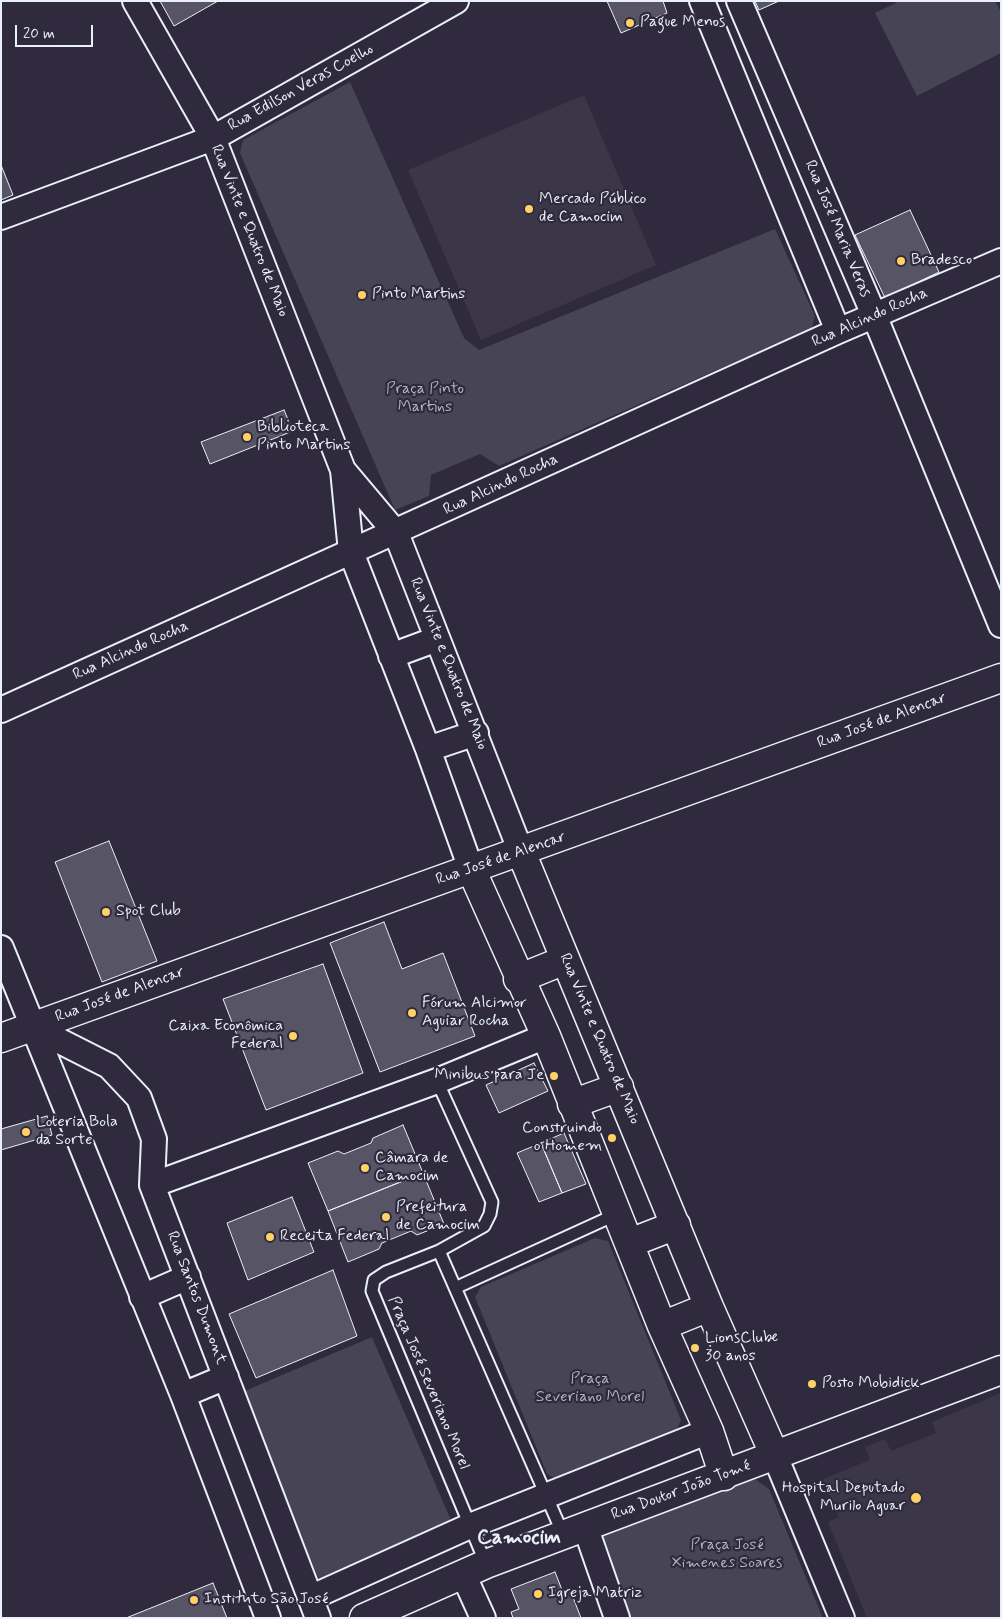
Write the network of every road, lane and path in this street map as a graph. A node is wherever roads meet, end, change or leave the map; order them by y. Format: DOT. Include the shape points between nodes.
graph roads {
  1 [pos="135,1"];
  2 [pos="456,1"];
  3 [pos="740,1"];
  4 [pos="704,9"];
  5 [pos="771,75"];
  6 [pos="736,89"];
  7 [pos="212,138"];
  8 [pos="1,217"];
  9 [pos="1001,261"];
  10 [pos="874,315"];
  11 [pos="838,331"];
  12 [pos="343,470"];
  13 [pos="396,533"];
  14 [pos="351,552"];
  15 [pos="1001,625"];
  16 [pos="437,639"];
  17 [pos="391,656"];
  18 [pos="1001,678"];
  19 [pos="1,710"];
  20 [pos="476,733"];
  21 [pos="428,749"];
  22 [pos="521,852"];
  23 [pos="471,869"];
  24 [pos="1,948"];
  25 [pos="565,960"];
  26 [pos="518,979"];
  27 [pos="32,1027"];
  28 [pos="546,1036"];
  29 [pos="1,1038"];
  30 [pos="438,1081"];
  31 [pos="619,1088"];
  32 [pos="572,1104"];
  33 [pos="152,1186"];
  34 [pos="617,1214"];
  35 [pos="676,1225"];
  36 [pos="630,1243"];
  37 [pos="439,1251"];
  38 [pos="188,1277"];
  39 [pos="455,1288"];
  40 [pos="142,1297"];
  41 [pos="709,1307"];
  42 [pos="662,1326"];
  43 [pos="1001,1370"];
  44 [pos="226,1377"];
  45 [pos="183,1395"];
  46 [pos="709,1431"];
  47 [pos="775,1456"];
  48 [pos="724,1476"];
  49 [pos="548,1497"];
  50 [pos="470,1526"];
  51 [pos="574,1530"];
  52 [pos="474,1569"];
  53 [pos="314,1608"];
  54 [pos="268,1618"];
  55 [pos="364,1618"];
  56 [pos="483,1618"];
  57 [pos="617,1618"];
  58 [pos="842,1618"];
  1 -- 7 [label="street, Rua Vinte e Quatro de Maio"];
  2 -- 7 [label="street, Rua Edilson Veras Coelho"];
  3 -- 4 [label="street"];
  3 -- 5 [label="street, Rua José Maria Veras"];
  4 -- 6 [label="street"];
  5 -- 6 [label="street"];
  5 -- 10 [label="street, Rua José Maria Veras"];
  6 -- 11 [label="street"];
  7 -- 8 [label="street, Rua Edilson Veras Coelho"];
  7 -- 12 [label="street, Rua Vinte e Quatro de Maio"];
  9 -- 10 [label="street, Rua Alcindo Rocha"];
  10 -- 11 [label="street, Rua Alcindo Rocha"];
  10 -- 15 [label="street, Rua José Maria Veras"];
  11 -- 13 [label="street, Rua Alcindo Rocha"];
  12 -- 13 [label="street, Rua Vinte e Quatro de Maio"];
  12 -- 14 [label="street, Rua Vinte e Quatro de Maio"];
  13 -- 14 [label="street, Rua Alcindo Rocha"];
  13 -- 16 [label="street, Rua Vinte e Quatro de Maio"];
  14 -- 17 [label="street, Rua Vinte e Quatro de Maio"];
  14 -- 19 [label="street, Rua Alcindo Rocha"];
  16 -- 17 [label="street"];
  16 -- 20 [label="street, Rua Vinte e Quatro de Maio"];
  17 -- 21 [label="street, Rua Vinte e Quatro de Maio"];
  18 -- 22 [label="street, Rua José de Alencar"];
  20 -- 21 [label="street"];
  20 -- 22 [label="street, Rua Vinte e Quatro de Maio"];
  21 -- 23 [label="street, Rua Vinte e Quatro de Maio"];
  22 -- 23 [label="street, Rua José de Alencar"];
  22 -- 25 [label="street, Rua Vinte e Quatro de Maio"];
  23 -- 26 [label="street, Rua Vinte e Quatro de Maio"];
  23 -- 27 [label="street, Rua José de Alencar"];
  24 -- 27 [label="street"];
  25 -- 26 [label="street"];
  25 -- 31 [label="street, Rua Vinte e Quatro de Maio"];
  26 -- 28 [label="street, Rua Vinte e Quatro de Maio"];
  27 -- 29 [label="street, Rua José de Alencar"];
  27 -- 33 [label="street, Rua Santos Dumont" via="109,1066 139,1098 154,1139"];
  27 -- 40 [label="street"];
  28 -- 30 [label="street"];
  28 -- 32 [label="street, Rua Vinte e Quatro de Maio"];
  30 -- 33 [label="street"];
  30 -- 37 [label="lane, Praça José Severiano Morel" via="492,1202 484,1226"];
  31 -- 32 [label="street"];
  31 -- 35 [label="street, Rua Vinte e Quatro de Maio"];
  32 -- 34 [label="street, Rua Vinte e Quatro de Maio"];
  33 -- 38 [label="street, Rua Santos Dumont"];
  34 -- 36 [label="street, Rua Vinte e Quatro de Maio"];
  34 -- 39 [label="lane"];
  35 -- 36 [label="street"];
  35 -- 41 [label="street, Rua Vinte e Quatro de Maio"];
  36 -- 42 [label="street, Rua Vinte e Quatro de Maio"];
  37 -- 39 [label="lane"];
  37 -- 50 [label="lane, Praça José Severiano Morel" via="386,1272 374,1280 372,1291"];
  38 -- 40 [label="street"];
  38 -- 44 [label="street, Rua Santos Dumont"];
  39 -- 49 [label="lane"];
  40 -- 45 [label="street"];
  41 -- 42 [label="street"];
  41 -- 47 [label="street, Rua Vinte e Quatro de Maio"];
  42 -- 46 [label="street, Rua Vinte e Quatro de Maio"];
  43 -- 47 [label="street, Rua Doutor João Tomé"];
  44 -- 45 [label="street"];
  44 -- 53 [label="street, Rua Santos Dumont"];
  45 -- 54 [label="street"];
  46 -- 48 [label="street, Rua Vinte e Quatro de Maio"];
  46 -- 49 [label="street"];
  47 -- 48 [label="street, Rua Doutor João Tomé"];
  47 -- 58 [label="street, Rua Vinte e Quatro de Maio"];
  48 -- 51 [label="street, Rua Doutor João Tomé"];
  49 -- 50 [label="street"];
  49 -- 51 [label="lane"];
  50 -- 52 [label="lane, Praça José Severiano Morel"];
  50 -- 53 [label="street"];
  51 -- 52 [label="street, Rua Doutor João Tomé"];
  51 -- 57 [label="street"];
  52 -- 55 [label="street, Rua Doutor João Tomé"];
  52 -- 56 [label="street"];
}
